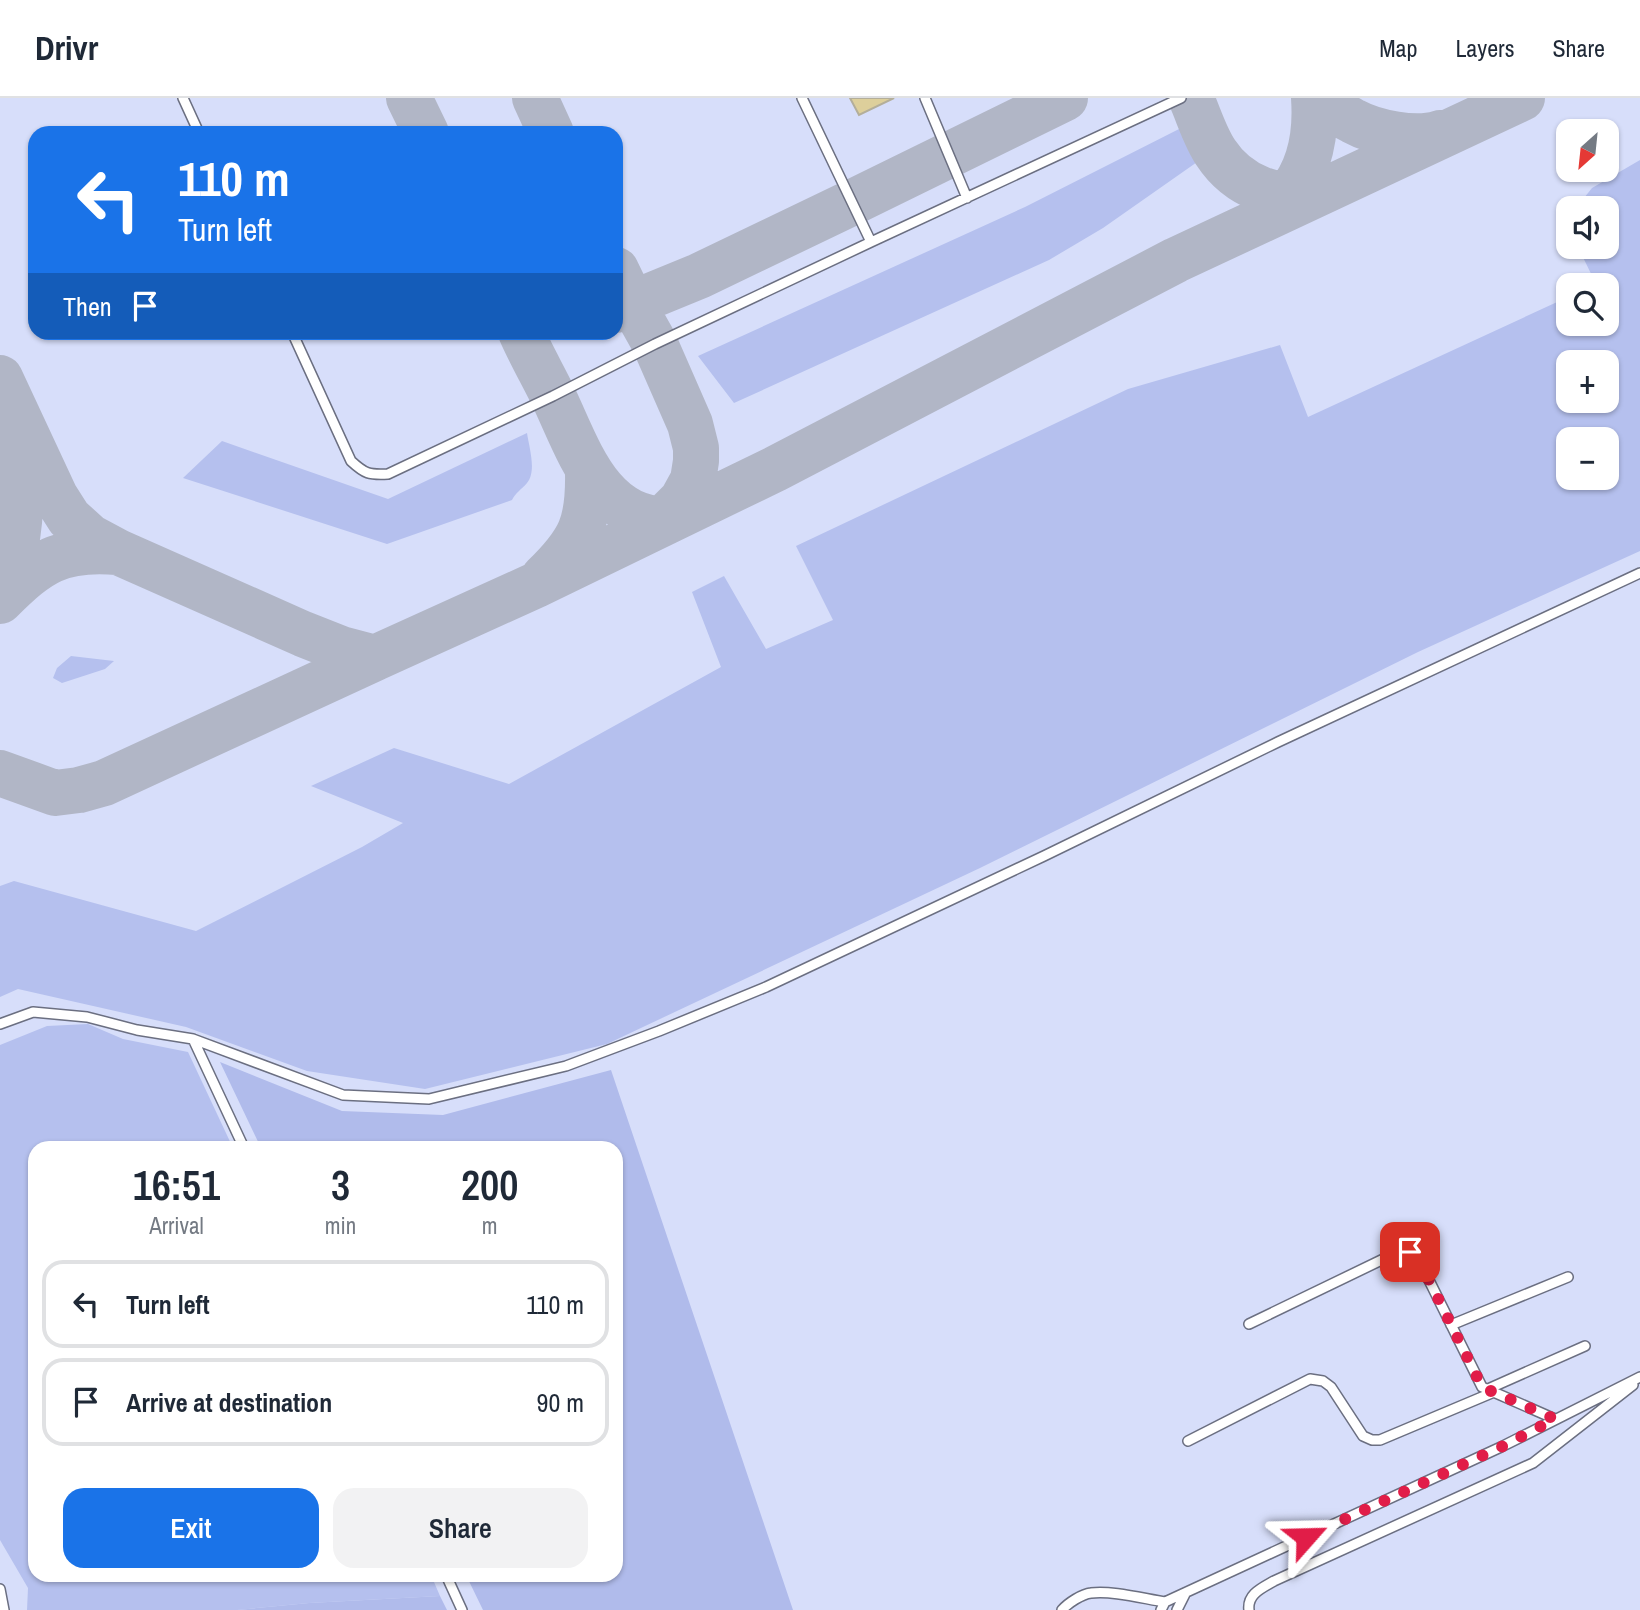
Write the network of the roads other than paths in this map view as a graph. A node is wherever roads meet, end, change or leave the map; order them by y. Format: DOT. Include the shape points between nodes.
graph roads {
  1 [pos="183,98"];
  2 [pos="802,98"];
  3 [pos="925,98"];
  4 [pos="1181,98"];
  5 [pos="197,126"];
  6 [pos="967,198"];
  7 [pos="871,242"];
  8 [pos="296,340"];
  9 [pos="1640,573"];
  10 [pos="0,1024"];
  11 [pos="193,1039"];
  12 [pos="241,1141"];
  13 [pos="1568,1277"];
  14 [pos="1249,1324"];
  15 [pos="1451,1325"];
  16 [pos="1584,1346"];
  17 [pos="1640,1378"];
  18 [pos="1491,1391"];
  19 [pos="1555,1419"];
  20 [pos="1188,1441"];
  21 [pos="449,1582"];
  22 [pos="0,1589"];
  23 [pos="1185,1594"];
  24 [pos="1163,1606"];
  25 [pos="4,1610"];
  26 [pos="463,1610"];
  27 [pos="1062,1610"];
  28 [pos="1177,1610"];
  29 [pos="1249,1610"];
  1 -- 5 [label="lane"];
  2 -- 7 [label="lane"];
  3 -- 6 [label="lane"];
  4 -- 6 [label="lane"];
  6 -- 7 [label="lane"];
  7 -- 8 [label="lane" via="388,474 370,475 351,461"];
  9 -- 11 [label="lane" via="766,988 566,1066 429,1099 343,1095"];
  10 -- 11 [label="lane" via="33,1013 87,1017"];
  11 -- 12 [label="lane"];
  13 -- 15 [label="lane"];
  14 -- 15 [label="lane" via="1398,1252 1410,1252 1417,1256"];
  15 -- 18 [label="lane" via="1482,1387"];
  16 -- 18 [label="lane"];
  17 -- 19 [label="lane"];
  17 -- 29 [label="lane" via="1533,1462 1274,1581 1251,1597"];
  18 -- 19 [label="lane"];
  18 -- 20 [label="lane" via="1372,1440 1363,1436 1331,1387 1310,1379"];
  19 -- 23 [label="lane"];
  21 -- 26 [label="lane"];
  22 -- 25 [label="lane"];
  23 -- 24 [label="lane"];
  23 -- 28 [label="lane"];
  24 -- 27 [label="lane" via="1123,1595 1090,1593"];
}
